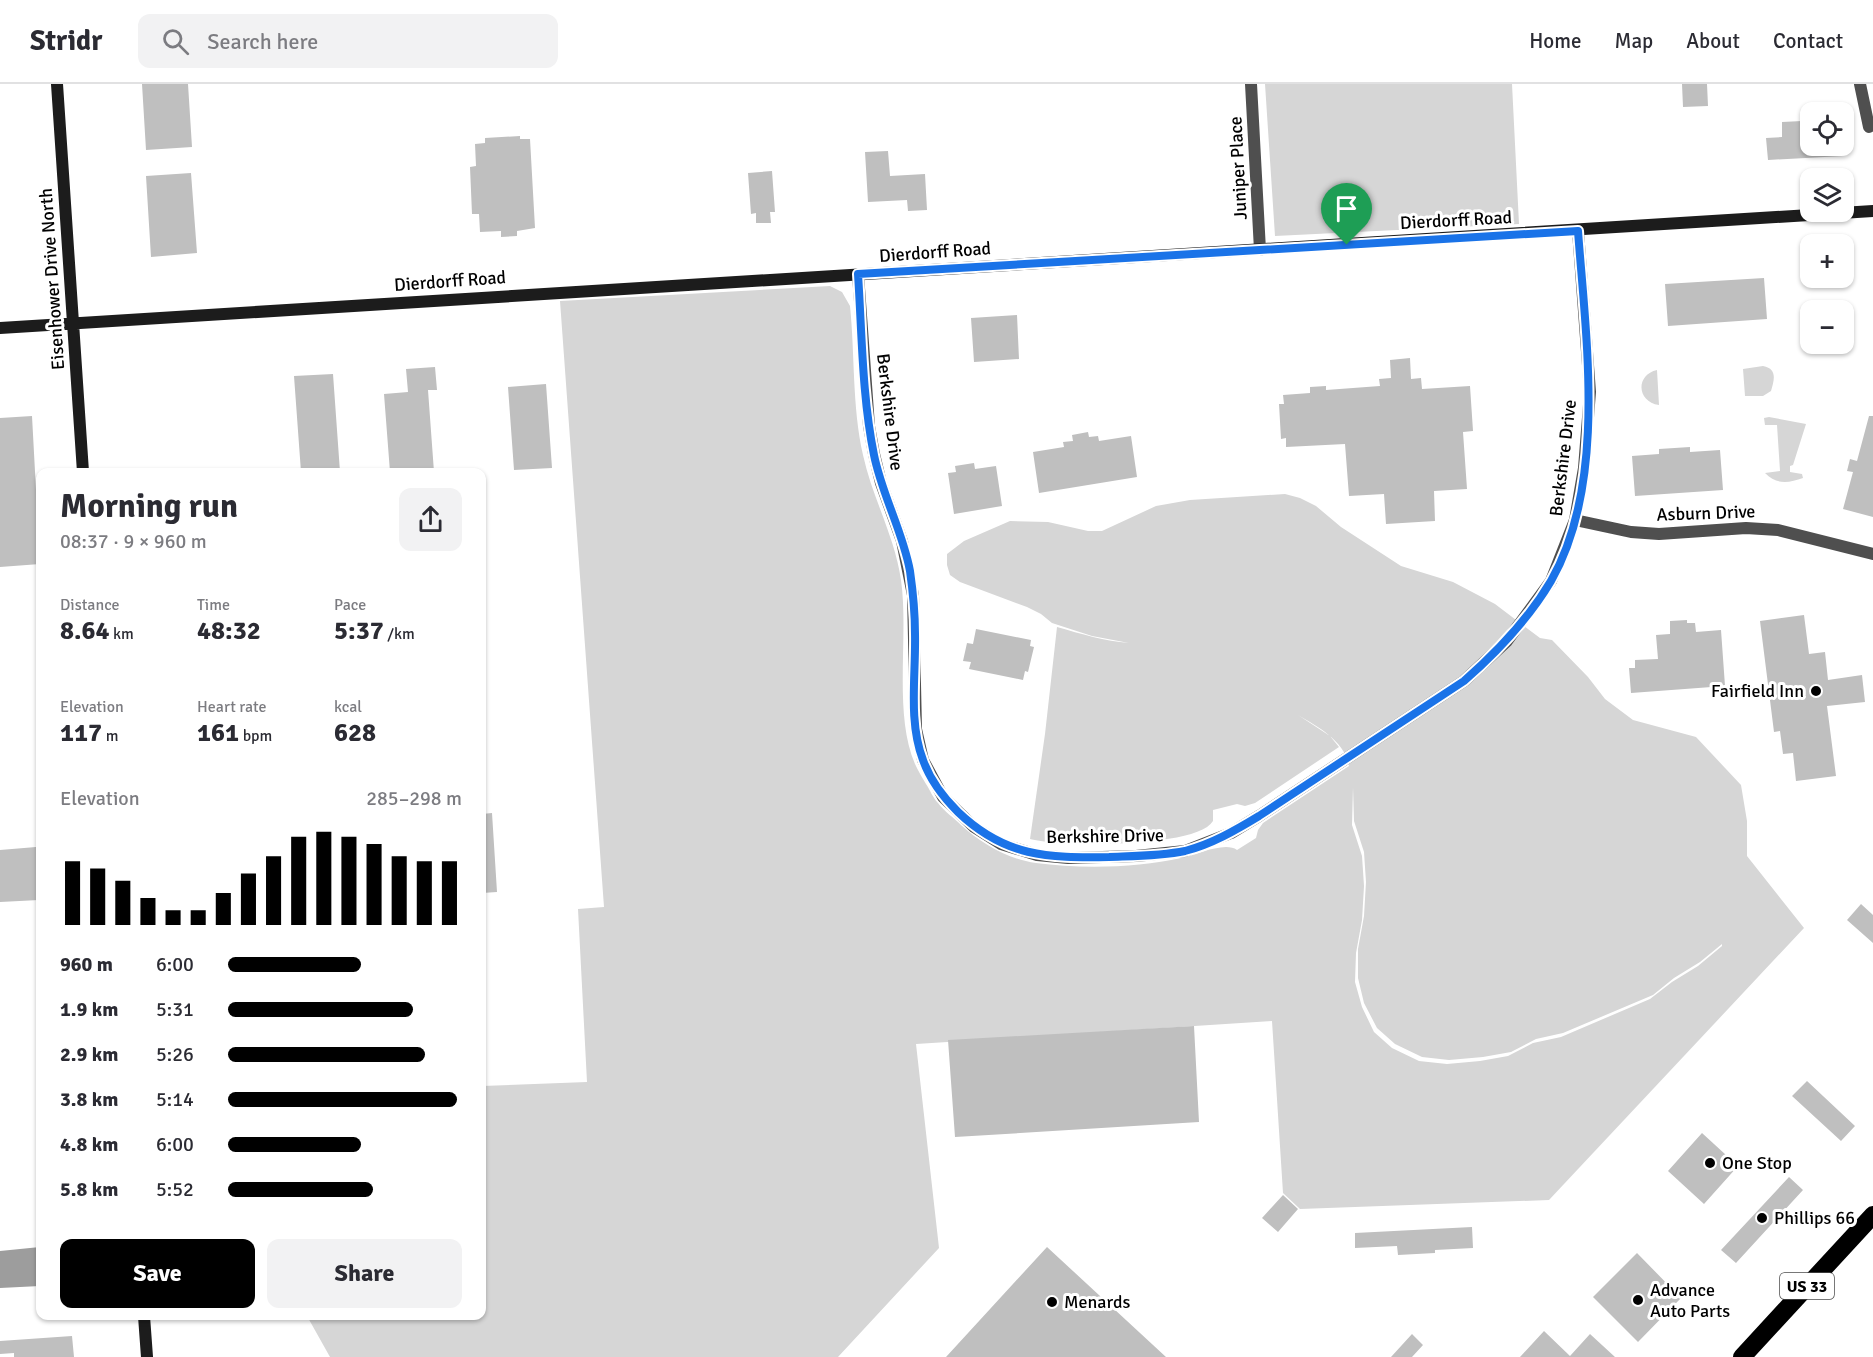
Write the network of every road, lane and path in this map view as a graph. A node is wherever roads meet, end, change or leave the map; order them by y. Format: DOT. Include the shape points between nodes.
graph roads {
  1 [pos="57,84"];
  2 [pos="1251,84"];
  3 [pos="1860,84"];
  4 [pos="1869,127"];
  5 [pos="1873,211"];
  6 [pos="1578,231"];
  7 [pos="1260,250"];
  8 [pos="858,274"];
  9 [pos="72,324"];
  10 [pos="0,328"];
  11 [pos="83,468"];
  12 [pos="1575,520"];
  13 [pos="1873,554"];
  14 [pos="1873,1215"];
  15 [pos="144,1320"];
  16 [pos="147,1357"];
  17 [pos="1742,1357"];
  1 -- 9 [label="street, Eisenhower Drive North"];
  2 -- 7 [label="street, Juniper Place"];
  3 -- 4 [label="street"];
  5 -- 6 [label="street, Dierdorff Road"];
  6 -- 7 [label="street, Dierdorff Road"];
  6 -- 12 [label="street, Berkshire Drive" via="1590,392"];
  7 -- 8 [label="street, Dierdorff Road"];
  8 -- 9 [label="street, Dierdorff Road"];
  8 -- 12 [label="street, Berkshire Drive" via="874,454 902,541 913,595 915,719 923,760 943,797 974,827 1001,844 1037,855 1068,858 1136,856 1185,850 1231,833 1464,681 1489,659 1551,581"];
  9 -- 10 [label="street, Dierdorff Road"];
  9 -- 11 [label="street, Eisenhower Drive North"];
  12 -- 13 [label="street, Asburn Drive" via="1659,534 1746,528 1778,530"];
  14 -- 17 [label="highway, US 33"];
  15 -- 16 [label="street"];
}
